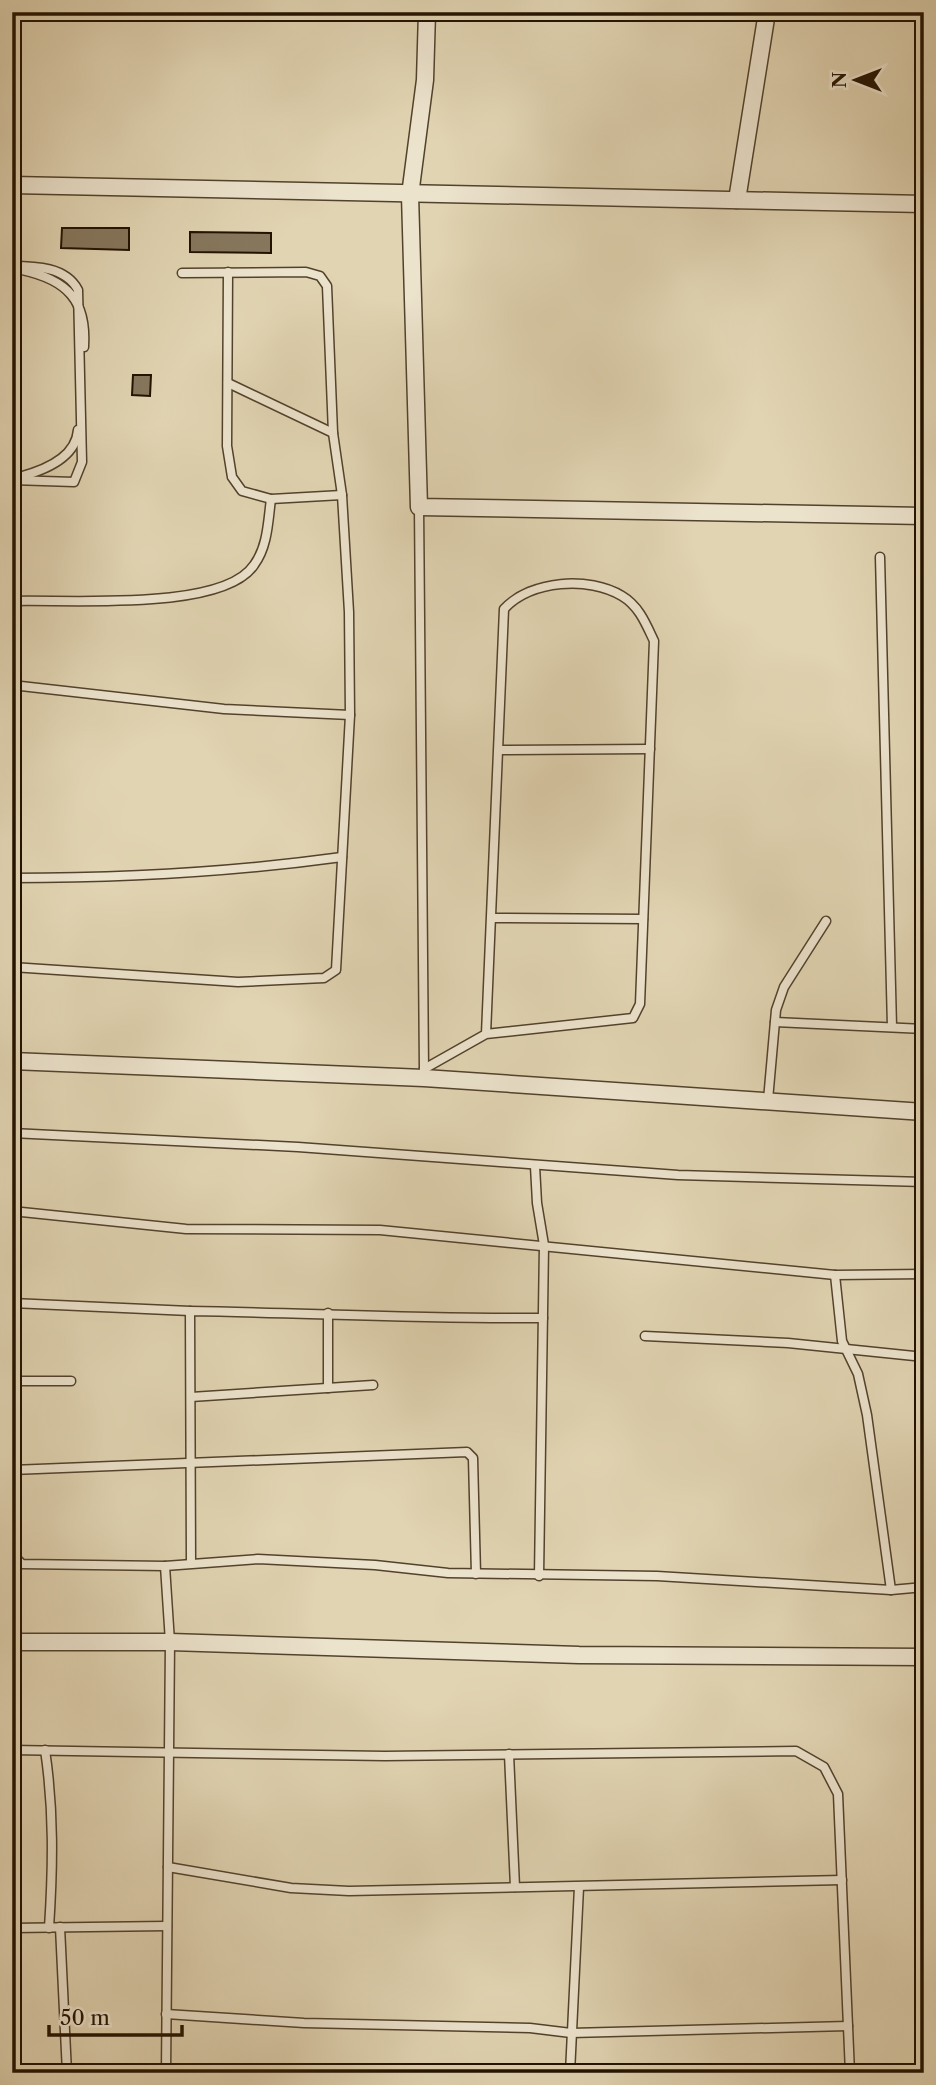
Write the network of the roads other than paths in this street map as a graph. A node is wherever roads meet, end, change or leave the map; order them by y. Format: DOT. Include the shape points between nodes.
graph roads {
  1 [pos="426,12"];
  2 [pos="766,12"];
  3 [pos="12,185"];
  4 [pos="410,195"];
  5 [pos="737,200"];
  6 [pos="924,204"];
  7 [pos="12,267"];
  8 [pos="228,272"];
  9 [pos="182,273"];
  10 [pos="228,383"];
  11 [pos="333,433"];
  12 [pos="12,479"];
  13 [pos="342,495"];
  14 [pos="271,499"];
  15 [pos="419,508"];
  16 [pos="924,516"];
  17 [pos="880,557"];
  18 [pos="12,601"];
  19 [pos="12,685"];
  20 [pos="350,715"];
  21 [pos="650,749"];
  22 [pos="499,750"];
  23 [pos="342,856"];
  24 [pos="12,878"];
  25 [pos="493,918"];
  26 [pos="643,919"];
  27 [pos="826,921"];
  28 [pos="12,967"];
  29 [pos="775,1022"];
  30 [pos="892,1027"];
  31 [pos="924,1028"];
  32 [pos="486,1034"];
  33 [pos="12,1061"];
  34 [pos="424,1074"];
  35 [pos="768,1100"];
  36 [pos="924,1112"];
  37 [pos="12,1133"];
  38 [pos="535,1166"];
  39 [pos="924,1182"];
  40 [pos="12,1211"];
  41 [pos="544,1245"];
  42 [pos="924,1274"];
  43 [pos="835,1275"];
  44 [pos="12,1303"];
  45 [pos="190,1311"];
  46 [pos="328,1313"];
  47 [pos="543,1318"];
  48 [pos="645,1336"];
  49 [pos="847,1350"];
  50 [pos="924,1357"];
  51 [pos="12,1381"];
  52 [pos="72,1381"];
  53 [pos="373,1385"];
  54 [pos="328,1388"];
  55 [pos="191,1397"];
  56 [pos="191,1462"];
  57 [pos="12,1470"];
  58 [pos="12,1547"];
  59 [pos="191,1563"];
  60 [pos="165,1566"];
  61 [pos="476,1574"];
  62 [pos="538,1576"];
  63 [pos="924,1587"];
  64 [pos="891,1590"];
  65 [pos="12,1642"];
  66 [pos="170,1643"];
  67 [pos="924,1657"];
  68 [pos="12,1750"];
  69 [pos="45,1750"];
  70 [pos="169,1752"];
  71 [pos="509,1754"];
  72 [pos="168,1867"];
  73 [pos="842,1880"];
  74 [pos="515,1887"];
  75 [pos="579,1887"];
  76 [pos="167,1926"];
  77 [pos="60,1927"];
  78 [pos="12,1928"];
  79 [pos="49,1928"];
  80 [pos="166,2014"];
  81 [pos="848,2026"];
  82 [pos="572,2033"];
  83 [pos="67,2073"];
  84 [pos="166,2073"];
  85 [pos="570,2073"];
  86 [pos="850,2073"];
  1 -- 4 [label="street" via="425,80"];
  2 -- 5 [label="street"];
  3 -- 4 [label="street"];
  4 -- 5 [label="street"];
  4 -- 15 [label="street"];
  5 -- 6 [label="street"];
  7 -- 12 [label="lane" via="43,275 69,291 86,322 78,436 44,471"];
  7 -- 12 [label="lane" via="64,275 78,290 82,462 74,482"];
  8 -- 9 [label="lane"];
  8 -- 10 [label="lane"];
  8 -- 11 [label="lane" via="306,272 320,276 327,286"];
  10 -- 11 [label="lane"];
  10 -- 14 [label="lane" via="227,446 232,477 242,491"];
  11 -- 13 [label="lane"];
  13 -- 14 [label="lane"];
  13 -- 20 [label="lane"];
  14 -- 18 [label="lane" via="264,547 253,568 206,594"];
  15 -- 16 [label="street"];
  15 -- 34 [label="lane"];
  17 -- 30 [label="lane"];
  19 -- 20 [label="lane" via="224,709"];
  20 -- 23 [label="lane"];
  21 -- 22 [label="lane"];
  21 -- 22 [label="lane" via="654,640 643,616 622,596 573,583 536,589 514,598 504,609"];
  21 -- 26 [label="lane"];
  22 -- 25 [label="lane"];
  23 -- 24 [label="lane" via="179,873"];
  23 -- 28 [label="lane" via="336,970 324,978 238,982"];
  25 -- 26 [label="lane"];
  25 -- 32 [label="lane"];
  26 -- 32 [label="lane" via="640,1004 633,1018"];
  27 -- 29 [label="lane" via="783,987"];
  29 -- 30 [label="lane"];
  29 -- 35 [label="lane"];
  30 -- 31 [label="lane"];
  32 -- 34 [label="lane"];
  33 -- 34 [label="street"];
  34 -- 35 [label="street"];
  35 -- 36 [label="street"];
  37 -- 38 [label="lane" via="298,1147"];
  38 -- 39 [label="lane"];
  38 -- 41 [label="lane"];
  40 -- 41 [label="lane" via="186,1229 380,1230"];
  41 -- 43 [label="lane"];
  41 -- 47 [label="lane"];
  42 -- 43 [label="lane"];
  43 -- 49 [label="lane"];
  44 -- 45 [label="lane"];
  45 -- 46 [label="lane"];
  45 -- 55 [label="lane"];
  46 -- 47 [label="lane" via="423,1319"];
  46 -- 54 [label="lane"];
  47 -- 62 [label="lane"];
  48 -- 49 [label="lane"];
  49 -- 50 [label="lane"];
  49 -- 64 [label="lane" via="867,1415"];
  51 -- 52 [label="lane"];
  53 -- 54 [label="lane"];
  54 -- 55 [label="lane"];
  55 -- 56 [label="lane"];
  56 -- 57 [label="lane"];
  56 -- 59 [label="lane"];
  56 -- 61 [label="lane" via="467,1452 473,1458"];
  58 -- 60 [label="lane" via="22,1564"];
  59 -- 60 [label="lane"];
  59 -- 61 [label="lane" via="258,1559"];
  60 -- 66 [label="lane"];
  61 -- 62 [label="lane"];
  62 -- 64 [label="lane" via="657,1576"];
  63 -- 64 [label="lane"];
  65 -- 66 [label="street"];
  66 -- 67 [label="street" via="579,1655"];
  66 -- 70 [label="lane"];
  68 -- 69 [label="lane"];
  69 -- 70 [label="lane"];
  69 -- 79 [label="lane" via="54,1857"];
  70 -- 71 [label="lane"];
  70 -- 72 [label="lane"];
  71 -- 73 [label="lane" via="796,1751 824,1766 838,1794"];
  71 -- 74 [label="lane"];
  72 -- 74 [label="lane" via="291,1888"];
  72 -- 76 [label="lane"];
  73 -- 75 [label="lane"];
  73 -- 81 [label="lane"];
  74 -- 75 [label="lane"];
  75 -- 82 [label="lane"];
  76 -- 77 [label="lane"];
  76 -- 80 [label="lane"];
  77 -- 79 [label="lane"];
  77 -- 83 [label="lane"];
  78 -- 79 [label="lane"];
  80 -- 82 [label="lane"];
  80 -- 84 [label="lane"];
  81 -- 82 [label="lane"];
  81 -- 86 [label="lane"];
  82 -- 85 [label="lane"];
}
